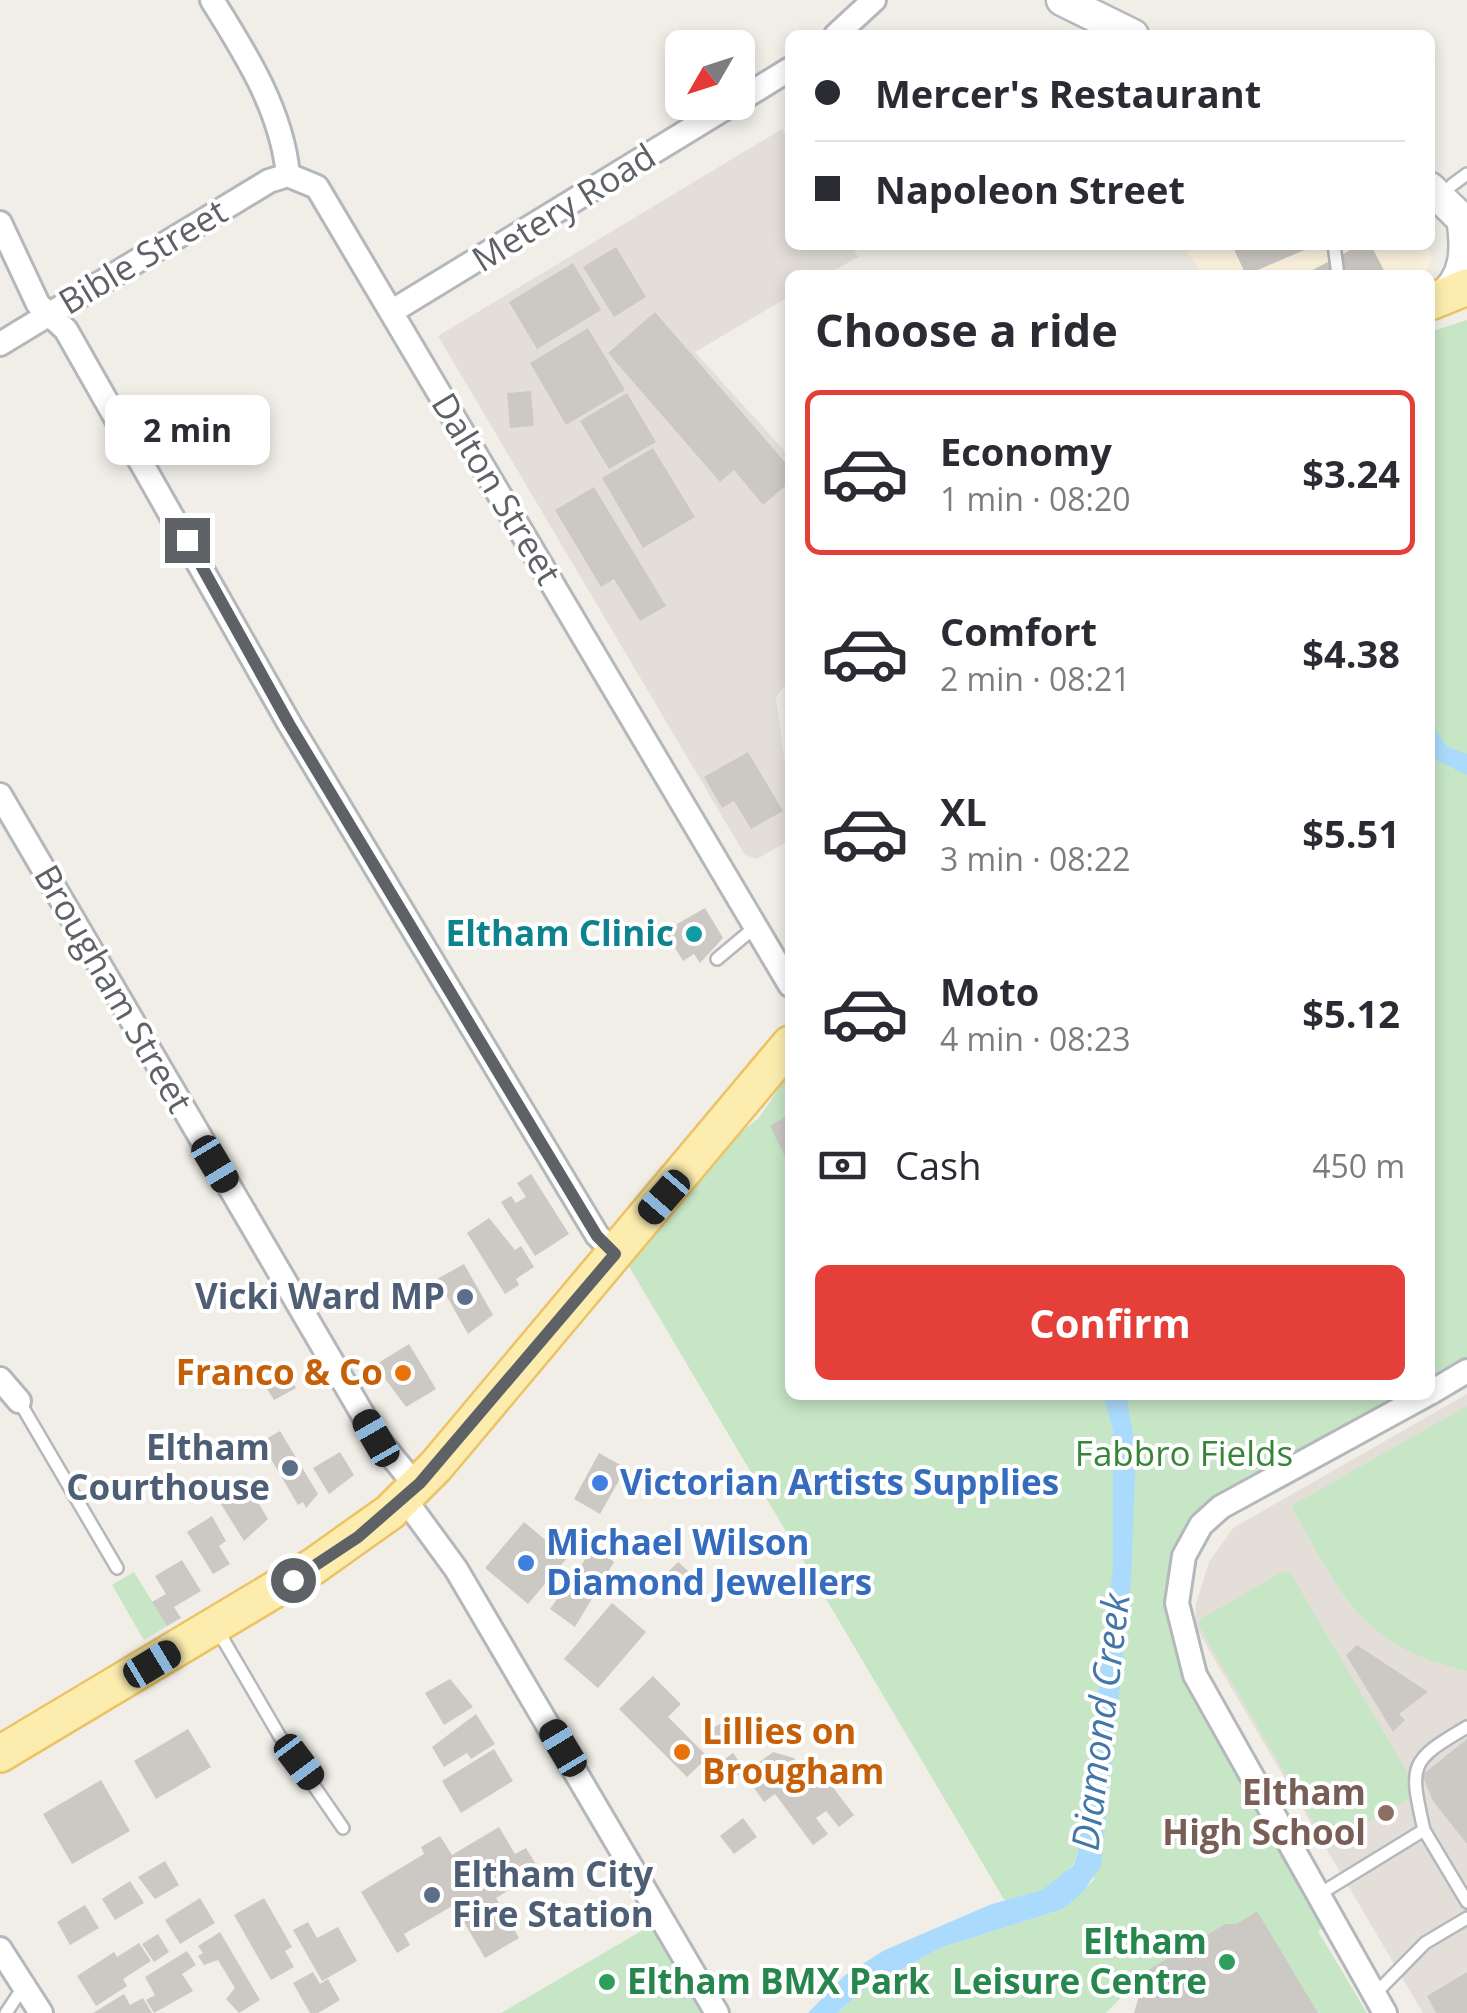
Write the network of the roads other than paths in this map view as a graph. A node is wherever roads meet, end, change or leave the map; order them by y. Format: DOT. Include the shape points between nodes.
graph roads {
  1 [pos="212,0"];
  2 [pos="874,0"];
  3 [pos="1062,0"];
  4 [pos="841,30"];
  5 [pos="1123,30"];
  6 [pos="785,72"];
  7 [pos="755,90"];
  8 [pos="706,120"];
  9 [pos="288,175"];
  10 [pos="1455,197"];
  11 [pos="0,223"];
  12 [pos="1446,305"];
  13 [pos="391,312"];
  14 [pos="48,315"];
  15 [pos="0,344"];
  16 [pos="0,795"];
  17 [pos="754,928"];
  18 [pos="717,959"];
  19 [pos="785,977"];
  20 [pos="785,1050"];
  21 [pos="615,1254"];
  22 [pos="1467,1371"];
  23 [pos="0,1379"];
  24 [pos="1435,1390"];
  25 [pos="1417,1400"];
  26 [pos="19,1401"];
  27 [pos="410,1493"];
  28 [pos="117,1568"];
  29 [pos="216,1626"];
  30 [pos="1467,1727"];
  31 [pos="0,1754"];
  32 [pos="343,1828"];
  33 [pos="1424,1830"];
  34 [pos="1318,1895"];
  35 [pos="1467,1902"];
  36 [pos="1467,1918"];
  37 [pos="0,1937"];
  38 [pos="0,1947"];
  39 [pos="24,1986"];
  40 [pos="1380,2004"];
  41 [pos="6,2013"];
  42 [pos="41,2013"];
  43 [pos="717,2013"];
  1 -- 9 [label="street" via="284,136"];
  2 -- 4 [label="street"];
  3 -- 5 [label="street"];
  6 -- 7 [label="street, Metery Road"];
  8 -- 13 [label="street, Metery Road"];
  9 -- 13 [label="street, Dalton Street" via="317,187"];
  9 -- 14 [label="street, Bible Street"];
  10 -- 12 [label="street" via="1463,268"];
  11 -- 14 [label="street"];
  13 -- 17 [label="street, Dalton Street"];
  14 -- 15 [label="street, Bible Street"];
  14 -- 21 [label="street" via="66,330 437,972 597,1236"];
  16 -- 27 [label="street, Brougham Street"];
  17 -- 18 [label="lane"];
  17 -- 19 [label="street, Dalton Street"];
  20 -- 21 [label="main road"];
  21 -- 27 [label="main road"];
  22 -- 24 [label="street"];
  23 -- 26 [label="street"];
  25 -- 34 [label="street" via="1212,1513 1193,1551 1181,1623 1194,1674"];
  26 -- 28 [label="lane"];
  27 -- 29 [label="main road" via="358,1537"];
  27 -- 43 [label="street, Brougham Street"];
  29 -- 31 [label="main road"];
  29 -- 32 [label="lane"];
  30 -- 33 [label="lane" via="1417,1761 1414,1786"];
  33 -- 34 [label="lane"];
  33 -- 35 [label="lane"];
  34 -- 40 [label="street"];
  36 -- 40 [label="lane" via="1425,1943"];
  37 -- 38 [label="street"];
  38 -- 39 [label="street"];
  39 -- 41 [label="lane"];
  39 -- 42 [label="street"];
}
